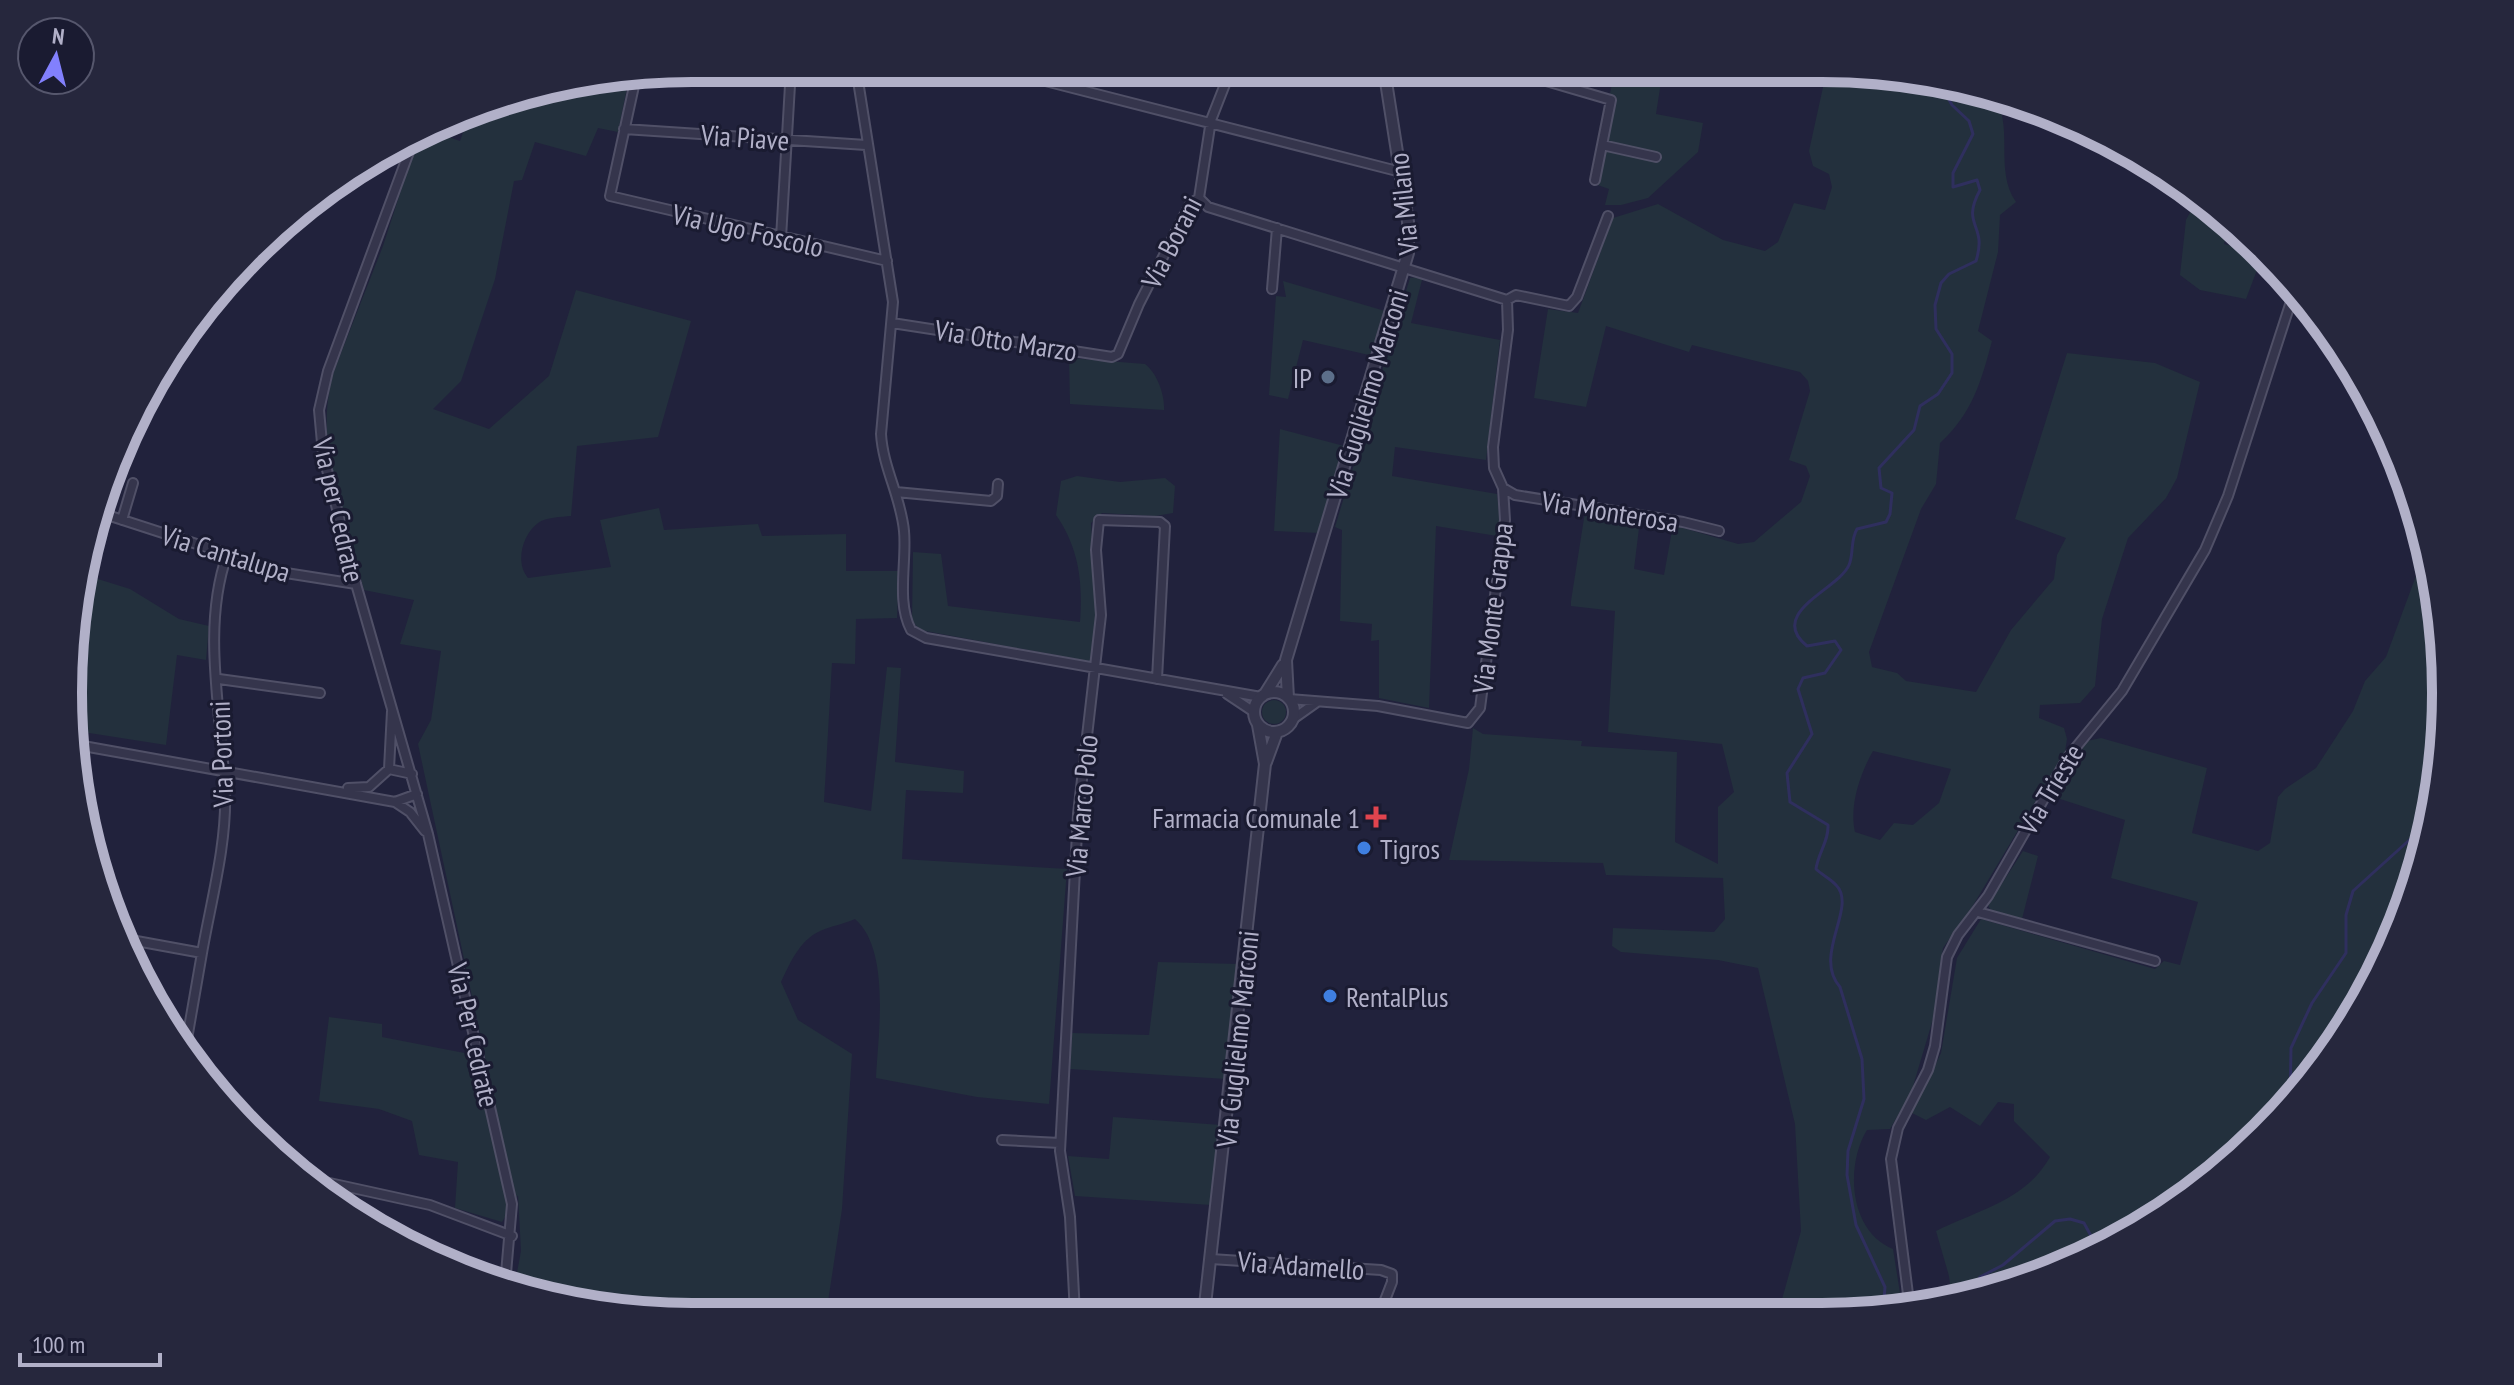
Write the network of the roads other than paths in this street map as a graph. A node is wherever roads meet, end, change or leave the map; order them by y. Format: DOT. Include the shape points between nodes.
graph roads {
  1 [pos="790,82"];
  2 [pos="858,82"];
  3 [pos="1058,82"];
  4 [pos="1226,82"];
  5 [pos="1386,82"];
  6 [pos="1550,82"];
  7 [pos="634,85"];
  8 [pos="1210,126"];
  9 [pos="624,129"];
  10 [pos="788,140"];
  11 [pos="866,145"];
  12 [pos="1602,145"];
  13 [pos="409,152"];
  14 [pos="1656,157"];
  15 [pos="1401,172"];
  16 [pos="1595,180"];
  17 [pos="1199,198"];
  18 [pos="1608,216"];
  19 [pos="1277,228"];
  20 [pos="781,238"];
  21 [pos="887,261"];
  22 [pos="1406,266"];
  23 [pos="1272,289"];
  24 [pos="1507,300"];
  25 [pos="2291,303"];
  26 [pos="892,323"];
  27 [pos="1118,354"];
  28 [pos="133,483"];
  29 [pos="998,484"];
  30 [pos="1503,488"];
  31 [pos="896,492"];
  32 [pos="108,515"];
  33 [pos="122,520"];
  34 [pos="1719,531"];
  35 [pos="227,555"];
  36 [pos="356,584"];
  37 [pos="1286,660"];
  38 [pos="1097,669"];
  39 [pos="219,679"];
  40 [pos="1157,679"];
  41 [pos="1222,691"];
  42 [pos="320,693"];
  43 [pos="1263,695"];
  44 [pos="1288,698"];
  45 [pos="1318,701"];
  46 [pos="392,702"];
  47 [pos="1254,712"];
  48 [pos="1293,719"];
  49 [pos="1258,725"];
  50 [pos="1277,732"];
  51 [pos="84,746"];
  52 [pos="1265,764"];
  53 [pos="221,769"];
  54 [pos="389,769"];
  55 [pos="412,774"];
  56 [pos="335,789"];
  57 [pos="417,794"];
  58 [pos="395,802"];
  59 [pos="428,834"];
  60 [pos="1978,912"];
  61 [pos="135,941"];
  62 [pos="202,953"];
  63 [pos="2155,961"];
  64 [pos="188,1036"];
  65 [pos="1002,1140"];
  66 [pos="1060,1143"];
  67 [pos="329,1183"];
  68 [pos="512,1236"];
  69 [pos="1211,1259"];
  70 [pos="507,1274"];
  71 [pos="1908,1297"];
  72 [pos="1074,1303"];
  73 [pos="1206,1303"];
  74 [pos="1384,1303"];
  1 -- 10 [label="street"];
  2 -- 11 [label="street"];
  3 -- 8 [label="street"];
  4 -- 8 [label="street, Via Borani"];
  5 -- 15 [label="street, Via Milano"];
  6 -- 12 [label="street" via="1611,100"];
  7 -- 9 [label="street"];
  8 -- 15 [label="street"];
  8 -- 17 [label="street, Via Borani"];
  9 -- 10 [label="street, Via Piave"];
  9 -- 20 [label="street, Via Ugo Foscolo" via="610,196"];
  10 -- 11 [label="street, Via Piave"];
  10 -- 20 [label="street"];
  11 -- 21 [label="street"];
  12 -- 14 [label="street"];
  12 -- 16 [label="street"];
  13 -- 36 [label="street, Via per Cedrate" via="328,371 319,410 323,454"];
  15 -- 22 [label="street, Via Milano" via="1409,230"];
  17 -- 19 [label="street" via="1208,207"];
  17 -- 27 [label="street, Via Borani" via="1190,204"];
  18 -- 24 [label="street, Via Milano" via="1569,306 1516,295"];
  19 -- 22 [label="street"];
  19 -- 23 [label="street"];
  20 -- 21 [label="street, Via Ugo Foscolo"];
  21 -- 26 [label="street"];
  22 -- 24 [label="street, Via Milano"];
  22 -- 37 [label="street, Via Guglielmo Marconi"];
  24 -- 30 [label="street, Via Monte Grappa" via="1493,447 1494,468"];
  25 -- 60 [label="street, Via Trieste" via="2228,496 2205,550 2122,691 2068,757"];
  26 -- 27 [label="street, Via Otto Marzo"];
  26 -- 31 [label="street" via="881,434"];
  28 -- 33 [label="street"];
  29 -- 31 [label="street" via="991,501"];
  30 -- 34 [label="street, Via Monterosa" via="1515,495"];
  30 -- 45 [label="street, Via Monte Grappa" via="1505,520 1480,708 1468,723"];
  31 -- 38 [label="street" via="904,531 905,613 911,630 926,638"];
  32 -- 33 [label="street, Via Cantalupa"];
  33 -- 35 [label="street, Via Cantalupa"];
  35 -- 36 [label="street, Via Cantalupa" via="286,573"];
  35 -- 39 [label="street, Via Portoni" via="214,644"];
  36 -- 46 [label="street, Via per Cedrate"];
  37 -- 43 [label="street, Via Guglielmo Marconi"];
  37 -- 44 [label="street, Via Guglielmo Marconi"];
  38 -- 40 [label="street"];
  38 -- 40 [label="street, Via Marco Polo" via="1101,615 1096,524 1107,519 1160,522 1168,533"];
  38 -- 66 [label="street, Via Marco Polo" via="1078,814"];
  39 -- 42 [label="street"];
  39 -- 53 [label="street, Via Portoni"];
  40 -- 41 [label="street"];
  41 -- 43 [label="street"];
  41 -- 47 [label="street"];
  43 -- 44 [label="street" via="1277,692"];
  43 -- 47 [label="street"];
  44 -- 45 [label="street"];
  44 -- 48 [label="street"];
  45 -- 48 [label="street"];
  46 -- 54 [label="street"];
  46 -- 55 [label="street, Via per Cedrate"];
  47 -- 49 [label="street"];
  48 -- 50 [label="street"];
  49 -- 50 [label="street"];
  49 -- 52 [label="street, Via Guglielmo Marconi"];
  50 -- 52 [label="street, Via Guglielmo Marconi"];
  51 -- 53 [label="street"];
  52 -- 69 [label="street, Via Guglielmo Marconi"];
  53 -- 56 [label="street"];
  53 -- 62 [label="street, Via Portoni" via="222,835"];
  54 -- 55 [label="street"];
  54 -- 56 [label="street" via="369,787"];
  55 -- 57 [label="street, Via per Cedrate"];
  56 -- 58 [label="street"];
  57 -- 58 [label="street"];
  57 -- 59 [label="street, Via per Cedrate"];
  58 -- 59 [label="street"];
  59 -- 68 [label="street, Via Per Cedrate" via="512,1204"];
  60 -- 63 [label="street"];
  60 -- 71 [label="street, Via Trieste" via="1947,957 1928,1070 1893,1144 1892,1176"];
  61 -- 62 [label="street"];
  62 -- 64 [label="street, Via Portoni"];
  65 -- 66 [label="street"];
  66 -- 72 [label="street, Via Marco Polo"];
  67 -- 68 [label="street" via="430,1205"];
  68 -- 70 [label="street, Via Per Cedrate"];
  69 -- 73 [label="street, Via Guglielmo Marconi"];
  69 -- 74 [label="street, Via Adamello" via="1381,1270 1392,1274"];
}
